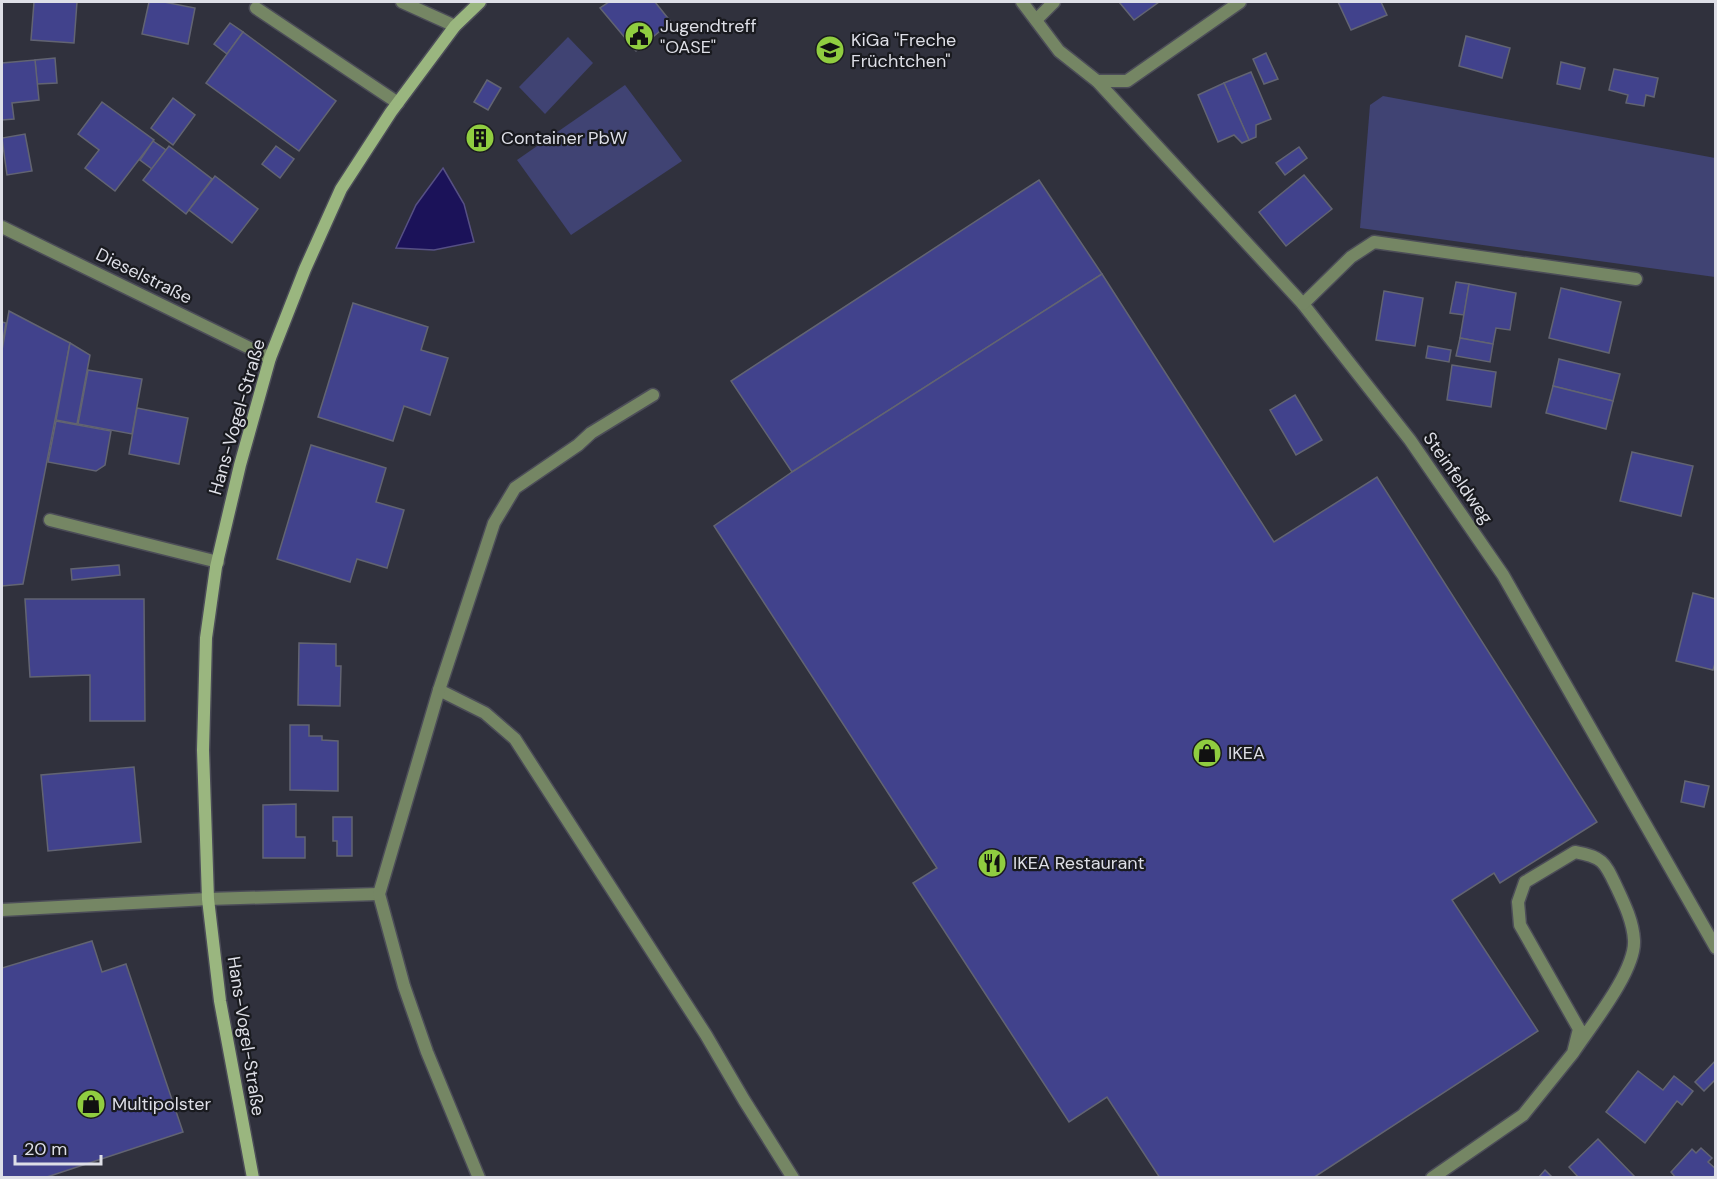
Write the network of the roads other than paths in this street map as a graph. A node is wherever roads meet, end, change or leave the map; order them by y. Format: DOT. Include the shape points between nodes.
graph roads {
  1 [pos="402,2"];
  2 [pos="480,2"];
  3 [pos="1022,2"];
  4 [pos="1054,2"];
  5 [pos="1240,2"];
  6 [pos="256,8"];
  7 [pos="1036,20"];
  8 [pos="455,26"];
  9 [pos="1097,81"];
  10 [pos="398,103"];
  11 [pos="2,227"];
  12 [pos="1636,279"];
  13 [pos="1303,304"];
  14 [pos="270,358"];
  15 [pos="653,395"];
  16 [pos="50,520"];
  17 [pos="218,562"];
  18 [pos="439,690"];
  19 [pos="379,894"];
  20 [pos="208,899"];
  21 [pos="2,910"];
  22 [pos="1716,948"];
  23 [pos="1573,1053"];
  24 [pos="253,1178"];
  25 [pos="479,1178"];
  26 [pos="793,1178"];
  27 [pos="1432,1178"];
  1 -- 8 [label="street"];
  2 -- 8 [label="main road, Hans-Vogel-Straße"];
  3 -- 7 [label="street, Steinfeldweg"];
  4 -- 7 [label="street"];
  5 -- 9 [label="street" via="1127,81"];
  6 -- 10 [label="street"];
  7 -- 9 [label="street, Steinfeldweg" via="1059,51"];
  8 -- 10 [label="main road, Hans-Vogel-Straße"];
  9 -- 13 [label="street, Steinfeldweg"];
  10 -- 14 [label="main road, Hans-Vogel-Straße" via="341,189"];
  11 -- 14 [label="street, Dieselstraße"];
  12 -- 13 [label="street" via="1374,242 1351,256"];
  13 -- 22 [label="street, Steinfeldweg" via="1410,440 1503,575"];
  14 -- 17 [label="main road, Hans-Vogel-Straße"];
  15 -- 18 [label="street" via="515,488 494,523"];
  16 -- 17 [label="street"];
  17 -- 20 [label="main road, Hans-Vogel-Straße" via="206,638 203,739"];
  18 -- 19 [label="street"];
  18 -- 26 [label="street" via="485,713 515,739 706,1035"];
  19 -- 20 [label="street"];
  19 -- 25 [label="street" via="427,1052"];
  20 -- 21 [label="street"];
  20 -- 24 [label="main road, Hans-Vogel-Straße" via="220,1001"];
  23 -- 23 [label="street" via="1579,1029 1520,925 1518,902 1525,882 1575,852 1595,855 1608,869 1629,912 1635,942 1628,970"];
  23 -- 27 [label="street" via="1523,1115"];
}
